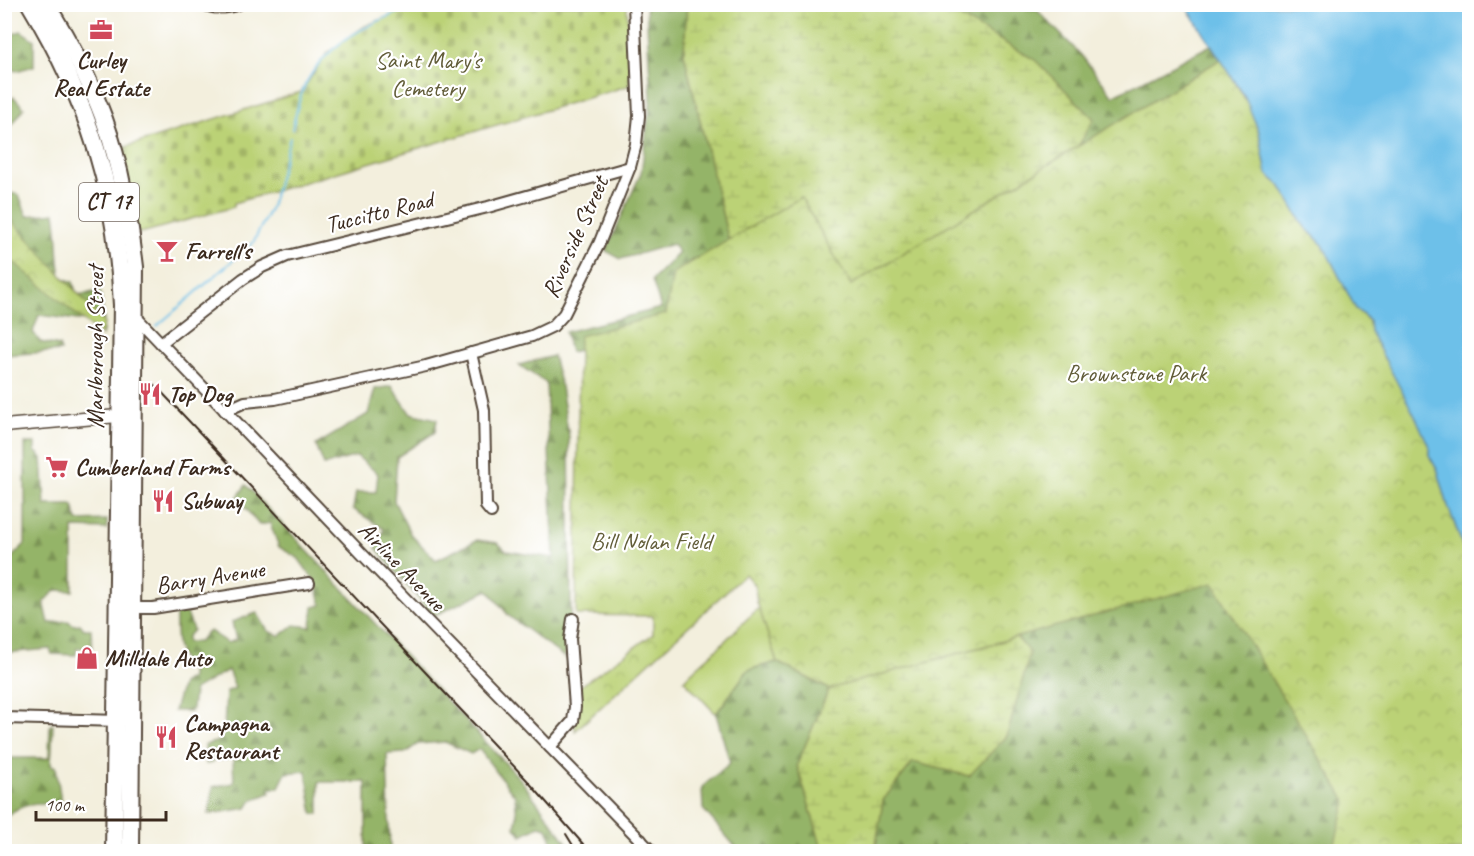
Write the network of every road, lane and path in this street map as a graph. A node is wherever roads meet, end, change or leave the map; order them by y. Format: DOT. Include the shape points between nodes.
graph roads {
  1 [pos="30,4"];
  2 [pos="46,4"];
  3 [pos="204,4"];
  4 [pos="239,4"];
  5 [pos="634,4"];
  6 [pos="630,167"];
  7 [pos="129,318"];
  8 [pos="161,343"];
  9 [pos="471,353"];
  10 [pos="225,411"];
  11 [pos="127,415"];
  12 [pos="4,426"];
  13 [pos="491,512"];
  14 [pos="309,583"];
  15 [pos="125,607"];
  16 [pos="573,619"];
  17 [pos="4,718"];
  18 [pos="124,721"];
  19 [pos="550,747"];
  20 [pos="640,840"];
  21 [pos="114,852"];
  22 [pos="130,852"];
  23 [pos="637,852"];
  24 [pos="652,852"];
  1 -- 7 [label="highway, Marlborough Street / CT 17" via="76,89 98,151"];
  2 -- 7 [label="highway, Marlborough Street / CT 17" via="79,62 105,122 115,157 135,267"];
  3 -- 4 [label="street" via="226,8"];
  5 -- 6 [label="street, Riverside Street" via="639,116"];
  6 -- 8 [label="street, Tuccitto Road" via="488,207 287,256 243,279"];
  6 -- 9 [label="street, Riverside Street" via="594,255 559,321 532,336"];
  7 -- 8 [label="street, Airline Avenue"];
  7 -- 11 [label="highway, Marlborough Street / CT 17"];
  8 -- 10 [label="street, Airline Avenue"];
  9 -- 10 [label="street, Riverside Street" via="275,399 245,402"];
  9 -- 13 [label="street" via="484,410 485,502"];
  10 -- 19 [label="street, Airline Avenue"];
  11 -- 12 [label="street"];
  11 -- 15 [label="highway, Marlborough Street / CT 17"];
  14 -- 15 [label="street, Barry Avenue" via="153,608"];
  15 -- 18 [label="highway, Marlborough Street / CT 17"];
  16 -- 19 [label="street" via="573,721"];
  17 -- 18 [label="street"];
  18 -- 21 [label="highway, Marlborough Street / CT 17"];
  18 -- 22 [label="highway, Marlborough Street / CT 17"];
  19 -- 20 [label="street, Airline Avenue"];
  20 -- 23 [label="street"];
  20 -- 24 [label="street, Airline Avenue"];
}
